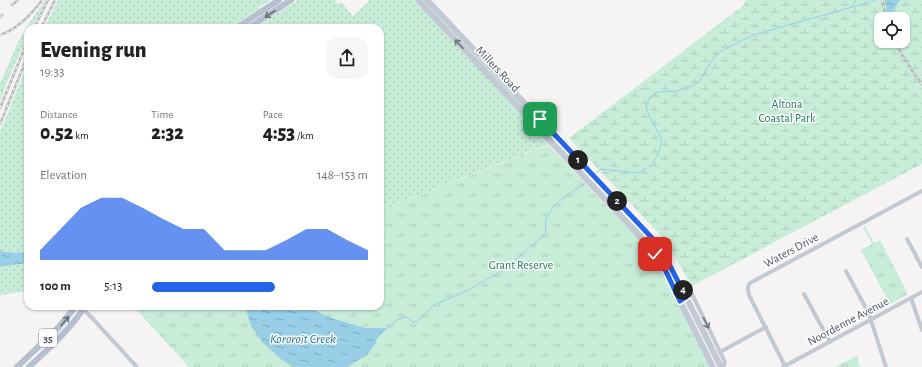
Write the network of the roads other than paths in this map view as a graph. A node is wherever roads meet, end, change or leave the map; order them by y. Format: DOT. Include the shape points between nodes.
graph roads {
  1 [pos="279,0"];
  2 [pos="291,0"];
  3 [pos="418,0"];
  4 [pos="427,0"];
  5 [pos="242,24"];
  6 [pos="254,24"];
  7 [pos="922,191"];
  8 [pos="907,239"];
  9 [pos="922,267"];
  10 [pos="846,271"];
  11 [pos="922,292"];
  12 [pos="804,294"];
  13 [pos="911,298"];
  14 [pos="683,299"];
  15 [pos="73,310"];
  16 [pos="82,310"];
  17 [pos="86,310"];
  18 [pos="870,320"];
  19 [pos="766,327"];
  20 [pos="922,330"];
  21 [pos="830,342"];
  22 [pos="48,349"];
  23 [pos="720,352"];
  24 [pos="784,366"];
  25 [pos="17,367"];
  26 [pos="29,367"];
  27 [pos="35,367"];
  28 [pos="137,367"];
  29 [pos="713,367"];
  30 [pos="722,367"];
  31 [pos="886,367"];
  1 -- 5 [label="main road"];
  2 -- 6 [label="main road, one-way"];
  14 -- 3 [label="main road, Millers Road, one-way" via="660,259 647,244"];
  4 -- 14 [label="main road, Millers Road" via="642,228 667,260"];
  7 -- 19 [label="street, Waters Drive" via="750,282 749,294"];
  8 -- 9 [label="street"];
  10 -- 18 [label="street"];
  11 -- 13 [label="street, Noordenne Avenue"];
  12 -- 21 [label="street"];
  13 -- 18 [label="street, Noordenne Avenue"];
  13 -- 20 [label="street"];
  14 -- 23 [label="street, one-way" via="692,294"];
  14 -- 29 [label="main road, Millers Road"];
  14 -- 30 [label="main road, Millers Road"];
  25 -- 15 [label="main road, 35, one-way" via="58,328"];
  16 -- 22 [label="main road, 35"];
  17 -- 28 [label="street"];
  18 -- 21 [label="street, Noordenne Avenue"];
  18 -- 31 [label="street"];
  19 -- 23 [label="street"];
  19 -- 24 [label="street, Waters Drive"];
  21 -- 24 [label="street, Noordenne Avenue"];
  22 -- 26 [label="main road, 35"];
  22 -- 27 [label="main road"];
  23 -- 30 [label="street" via="724,362"];
}
